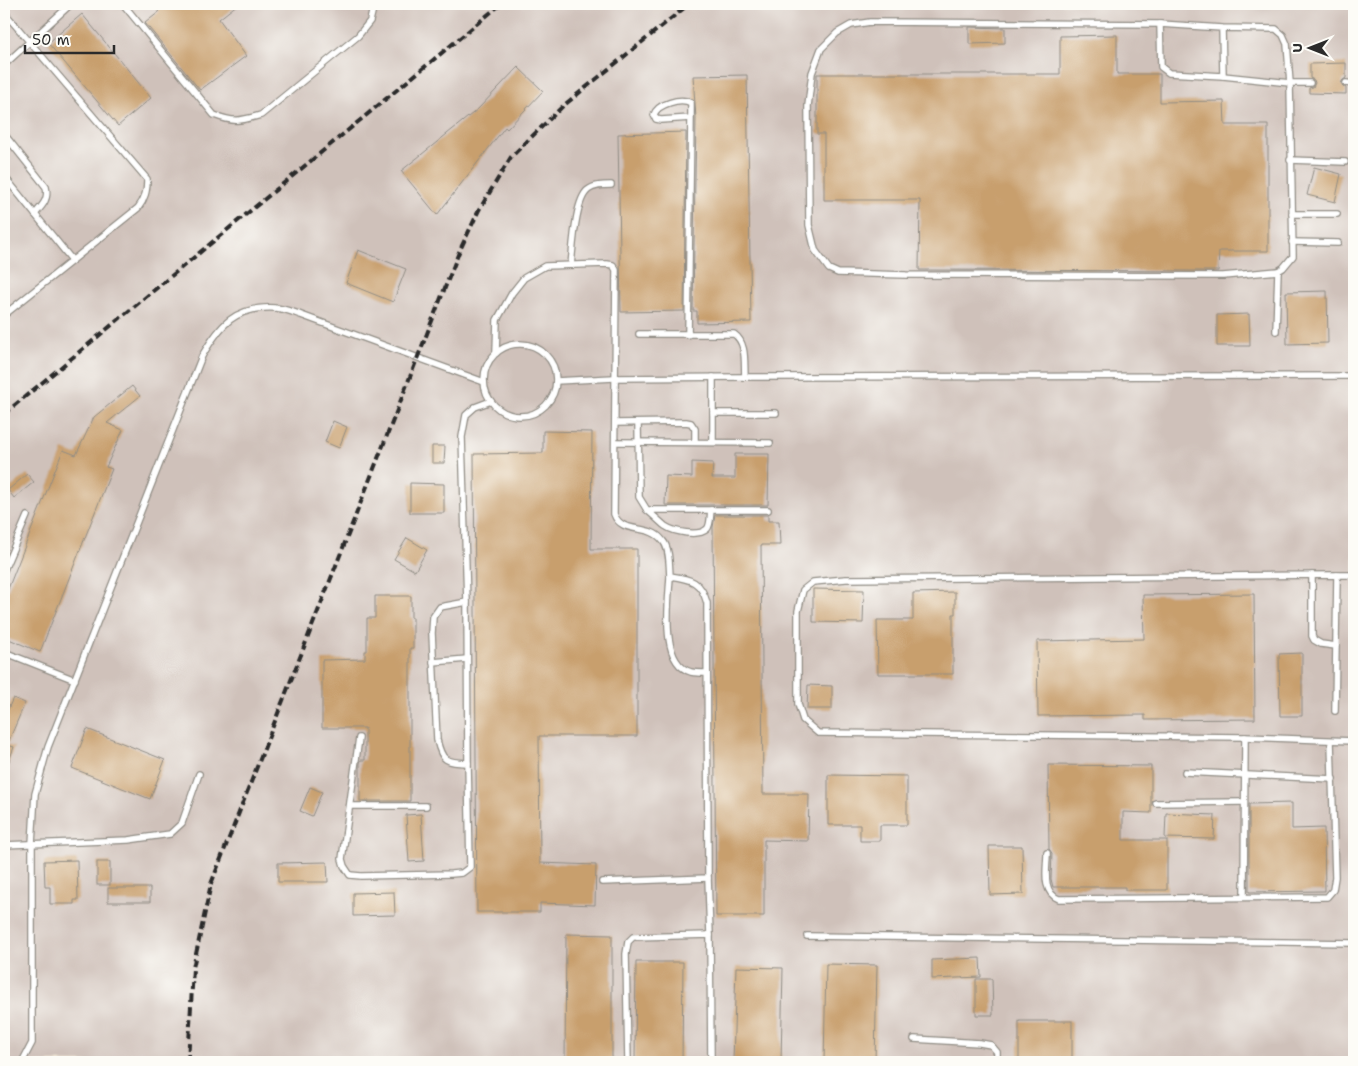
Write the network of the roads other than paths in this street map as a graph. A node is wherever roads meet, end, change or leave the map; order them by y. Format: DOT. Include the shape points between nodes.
graph roads {
  1 [pos="71,4"];
  2 [pos="123,4"];
  3 [pos="374,4"];
  4 [pos="4,12"];
  5 [pos="1160,24"];
  6 [pos="1222,28"];
  7 [pos="28,42"];
  8 [pos="4,66"];
  9 [pos="1223,76"];
  10 [pos="1290,83"];
  11 [pos="1310,83"];
  12 [pos="1346,83"];
  13 [pos="1354,84"];
  14 [pos="691,118"];
  15 [pos="4,134"];
  16 [pos="1290,160"];
  17 [pos="1345,162"];
  18 [pos="4,176"];
  19 [pos="611,185"];
  20 [pos="35,214"];
  21 [pos="1292,214"];
  22 [pos="1337,214"];
  23 [pos="1292,242"];
  24 [pos="1338,243"];
  25 [pos="72,260"];
  26 [pos="570,266"];
  27 [pos="1278,271"];
  28 [pos="4,315"];
  29 [pos="1276,331"];
  30 [pos="639,334"];
  31 [pos="688,336"];
  32 [pos="496,353"];
  33 [pos="745,376"];
  34 [pos="1354,376"];
  35 [pos="712,377"];
  36 [pos="614,378"];
  37 [pos="556,381"];
  38 [pos="484,382"];
  39 [pos="491,401"];
  40 [pos="713,413"];
  41 [pos="776,413"];
  42 [pos="615,423"];
  43 [pos="638,423"];
  44 [pos="615,442"];
  45 [pos="638,442"];
  46 [pos="695,442"];
  47 [pos="713,442"];
  48 [pos="770,443"];
  49 [pos="647,510"];
  50 [pos="710,510"];
  51 [pos="768,510"];
  52 [pos="26,516"];
  53 [pos="4,570"];
  54 [pos="1312,575"];
  55 [pos="1337,575"];
  56 [pos="1354,575"];
  57 [pos="670,576"];
  58 [pos="467,602"];
  59 [pos="1336,646"];
  60 [pos="4,652"];
  61 [pos="467,659"];
  62 [pos="433,662"];
  63 [pos="707,674"];
  64 [pos="75,680"];
  65 [pos="1335,711"];
  66 [pos="1245,737"];
  67 [pos="359,738"];
  68 [pos="1331,740"];
  69 [pos="1354,741"];
  70 [pos="468,763"];
  71 [pos="1185,772"];
  72 [pos="199,774"];
  73 [pos="1244,775"];
  74 [pos="1333,779"];
  75 [pos="1244,802"];
  76 [pos="1156,803"];
  77 [pos="350,806"];
  78 [pos="426,806"];
  79 [pos="32,844"];
  80 [pos="4,845"];
  81 [pos="1047,853"];
  82 [pos="708,878"];
  83 [pos="602,882"];
  84 [pos="1244,898"];
  85 [pos="710,935"];
  86 [pos="807,936"];
  87 [pos="1354,943"];
  88 [pos="914,1039"];
  89 [pos="24,1062"];
  90 [pos="628,1062"];
  91 [pos="711,1062"];
  92 [pos="997,1062"];
  1 -- 7 [label="lane"];
  2 -- 3 [label="lane" via="214,115 229,121 242,121 261,115 358,36 370,20"];
  4 -- 7 [label="lane"];
  5 -- 6 [label="lane"];
  5 -- 9 [label="lane" via="1161,67 1169,73"];
  5 -- 27 [label="lane" via="870,22 851,25 837,33 821,49 812,72 808,106 809,225 815,250 829,269 838,273 1223,276"];
  6 -- 9 [label="lane"];
  6 -- 10 [label="lane" via="1276,29 1287,44"];
  7 -- 8 [label="lane"];
  7 -- 25 [label="lane" via="147,180 144,201 138,208"];
  9 -- 10 [label="lane"];
  10 -- 11 [label="lane"];
  10 -- 16 [label="lane"];
  12 -- 13 [label="lane"];
  14 -- 14 [label="lane" via="688,100 660,106 654,115 661,120"];
  14 -- 31 [label="lane"];
  15 -- 20 [label="lane" via="46,187 45,203"];
  16 -- 17 [label="lane"];
  16 -- 21 [label="lane"];
  18 -- 20 [label="lane"];
  19 -- 26 [label="lane" via="601,184 583,196"];
  20 -- 25 [label="lane"];
  21 -- 22 [label="lane"];
  21 -- 23 [label="lane"];
  23 -- 24 [label="lane"];
  23 -- 27 [label="lane" via="1293,256"];
  25 -- 28 [label="lane"];
  26 -- 32 [label="lane" via="545,266 518,285 497,320"];
  26 -- 36 [label="lane" via="607,264 616,270"];
  27 -- 29 [label="lane"];
  30 -- 31 [label="lane"];
  31 -- 33 [label="lane" via="734,334 741,339 744,350"];
  32 -- 37 [label="lane" via="517,344 540,350 549,358"];
  32 -- 38 [label="lane" via="485,370"];
  33 -- 34 [label="lane"];
  33 -- 35 [label="lane"];
  35 -- 36 [label="lane"];
  35 -- 40 [label="lane"];
  36 -- 37 [label="lane"];
  36 -- 42 [label="lane"];
  37 -- 39 [label="lane" via="548,402 530,414 508,414"];
  38 -- 39 [label="lane"];
  38 -- 64 [label="lane" via="276,308 249,310 231,319 215,333 202,356"];
  39 -- 58 [label="lane" via="475,407 466,415 462,437"];
  40 -- 41 [label="lane"];
  40 -- 47 [label="lane"];
  42 -- 43 [label="lane"];
  42 -- 44 [label="lane"];
  43 -- 45 [label="lane"];
  43 -- 46 [label="lane" via="691,423 695,429"];
  44 -- 45 [label="lane"];
  44 -- 57 [label="lane" via="614,504 617,520 622,526 655,534 664,542"];
  45 -- 46 [label="lane"];
  45 -- 49 [label="lane" via="639,497"];
  46 -- 47 [label="lane"];
  47 -- 48 [label="lane"];
  49 -- 50 [label="lane"];
  49 -- 50 [label="lane" via="665,526 682,533 707,529"];
  50 -- 51 [label="lane"];
  52 -- 53 [label="lane"];
  54 -- 55 [label="lane"];
  54 -- 59 [label="lane" via="1312,636 1321,644"];
  54 -- 66 [label="lane" via="846,579 813,582 802,590 798,612 798,704 804,720 818,733"];
  55 -- 56 [label="lane"];
  55 -- 59 [label="lane"];
  57 -- 63 [label="lane" via="668,640 671,652 690,672"];
  57 -- 63 [label="lane" via="686,578 704,592 707,604"];
  58 -- 61 [label="lane"];
  58 -- 62 [label="lane" via="440,607 434,617"];
  59 -- 65 [label="lane"];
  60 -- 64 [label="lane"];
  61 -- 62 [label="lane"];
  61 -- 70 [label="lane"];
  62 -- 70 [label="lane" via="440,754 449,762"];
  63 -- 82 [label="lane"];
  64 -- 79 [label="lane" via="48,747 35,794"];
  66 -- 68 [label="lane"];
  66 -- 73 [label="lane"];
  67 -- 77 [label="lane"];
  68 -- 69 [label="lane"];
  68 -- 74 [label="lane"];
  70 -- 77 [label="lane" via="470,867 462,873 350,875 342,859"];
  71 -- 73 [label="lane"];
  72 -- 79 [label="lane" via="182,823 170,834 128,840"];
  73 -- 74 [label="lane"];
  73 -- 75 [label="lane"];
  74 -- 84 [label="lane" via="1333,890 1327,897"];
  75 -- 76 [label="lane"];
  75 -- 84 [label="lane"];
  77 -- 78 [label="lane"];
  79 -- 80 [label="lane"];
  79 -- 89 [label="lane" via="32,1043"];
  81 -- 84 [label="lane" via="1048,890 1060,899"];
  82 -- 83 [label="lane"];
  82 -- 85 [label="lane"];
  85 -- 90 [label="lane" via="633,937 628,942"];
  85 -- 91 [label="lane"];
  86 -- 87 [label="lane"];
  88 -- 92 [label="lane" via="991,1045 997,1052"];
}
